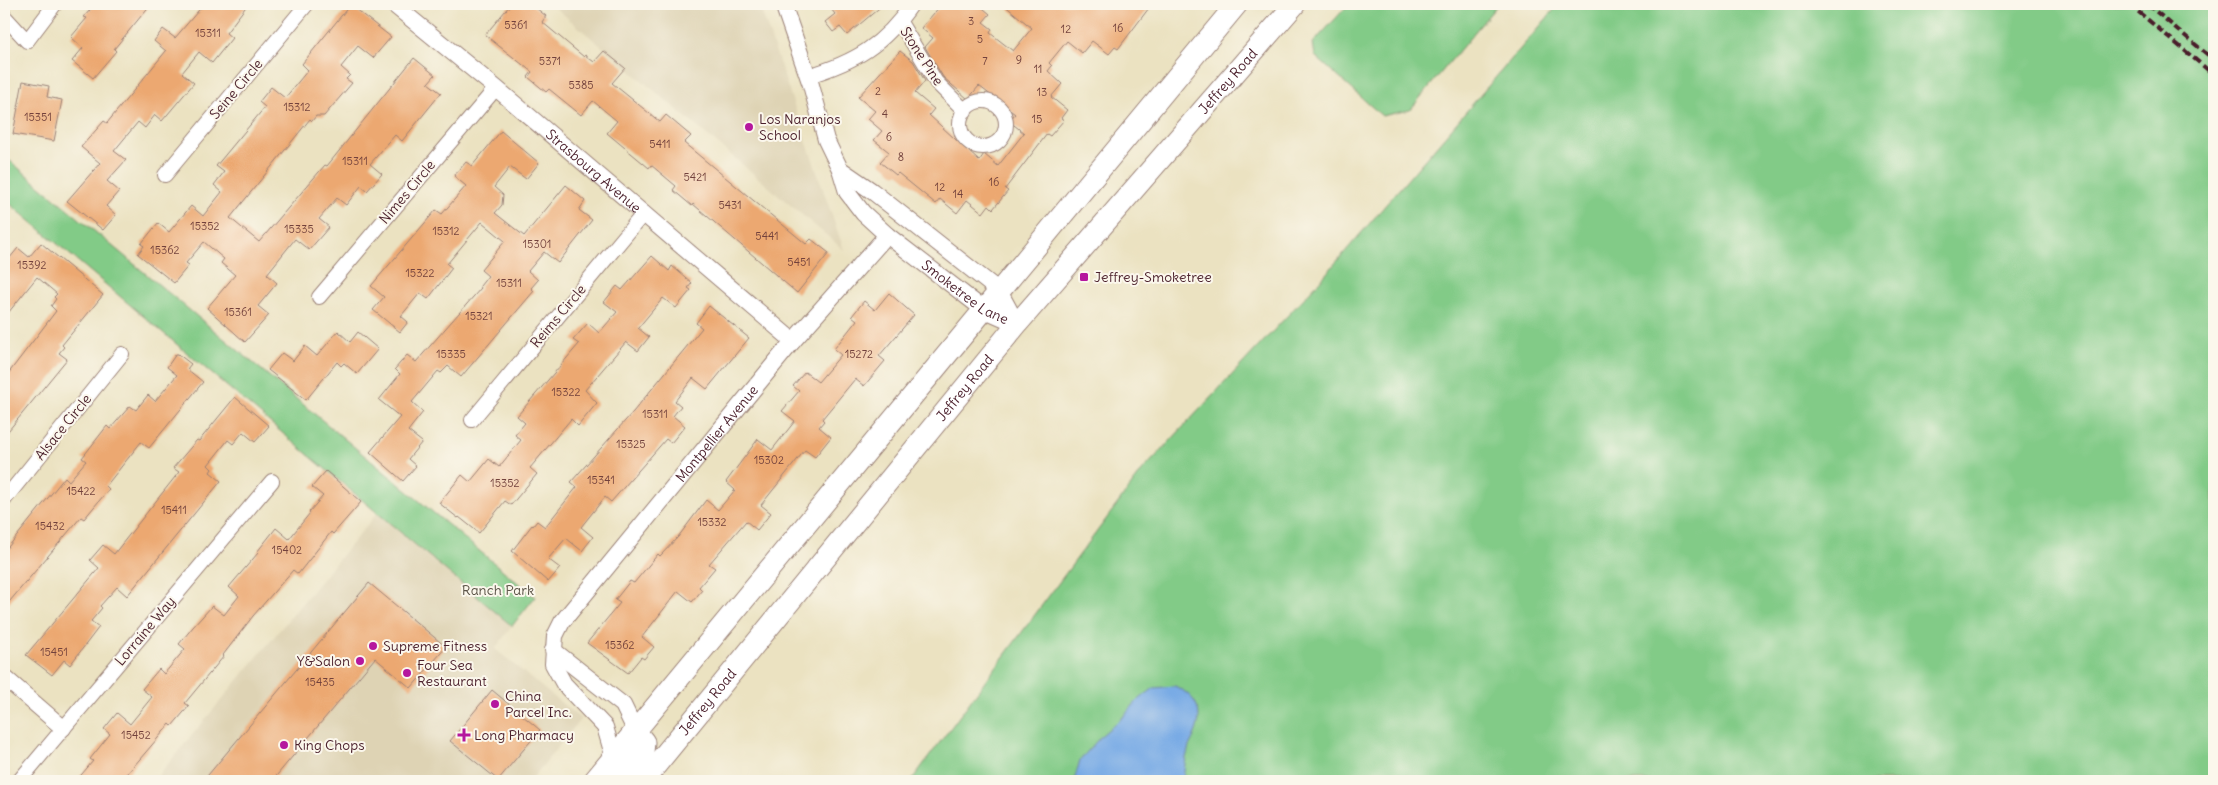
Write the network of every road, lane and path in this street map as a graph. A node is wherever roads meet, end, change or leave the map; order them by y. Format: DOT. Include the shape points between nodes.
graph roads {
  1 [pos="55,4"];
  2 [pos="306,4"];
  3 [pos="394,4"];
  4 [pos="783,4"];
  5 [pos="912,4"];
  6 [pos="1237,4"];
  7 [pos="1295,4"];
  8 [pos="4,16"];
  9 [pos="900,22"];
  10 [pos="808,76"];
  11 [pos="496,88"];
  12 [pos="965,110"];
  13 [pos="840,168"];
  14 [pos="165,175"];
  15 [pos="644,212"];
  16 [pos="887,235"];
  17 [pos="1000,291"];
  18 [pos="319,297"];
  19 [pos="983,309"];
  20 [pos="1017,324"];
  21 [pos="793,340"];
  22 [pos="122,354"];
  23 [pos="472,420"];
  24 [pos="272,481"];
  25 [pos="4,500"];
  26 [pos="554,643"];
  27 [pos="4,677"];
  28 [pos="63,728"];
  29 [pos="636,732"];
  30 [pos="614,758"];
  31 [pos="19,781"];
  32 [pos="594,781"];
  33 [pos="619,781"];
  34 [pos="643,781"];
  1 -- 8 [label="street" via="27,41"];
  2 -- 14 [label="street, Seine Circle"];
  3 -- 11 [label="street, Strasbourg Avenue"];
  4 -- 10 [label="street, Smoketree Lane"];
  5 -- 9 [label="street"];
  6 -- 17 [label="main road"];
  7 -- 20 [label="main road, Jeffrey Road"];
  9 -- 10 [label="street" via="878,43 848,63"];
  9 -- 12 [label="street, Stone Pine" via="936,82"];
  10 -- 13 [label="street, Smoketree Lane" via="826,140"];
  11 -- 15 [label="street, Strasbourg Avenue"];
  11 -- 18 [label="street, Nimes Circle"];
  13 -- 16 [label="street, Smoketree Lane" via="847,192 863,213"];
  13 -- 17 [label="street, Smoketree Lane"];
  15 -- 21 [label="street, Strasbourg Avenue"];
  15 -- 23 [label="street, Reims Circle"];
  16 -- 19 [label="street, Smoketree Lane"];
  16 -- 21 [label="street, Montpellier Avenue"];
  17 -- 19 [label="main road"];
  17 -- 20 [label="street, Smoketree Lane"];
  19 -- 20 [label="street, Smoketree Lane"];
  19 -- 29 [label="main road"];
  20 -- 34 [label="main road, Jeffrey Road"];
  21 -- 26 [label="street, Montpellier Avenue" via="562,622"];
  22 -- 25 [label="street, Alsace Circle"];
  24 -- 28 [label="street, Lorraine Way"];
  26 -- 29 [label="street" via="623,705"];
  26 -- 30 [label="street" via="553,664 570,690 605,727"];
  27 -- 28 [label="street"];
  28 -- 31 [label="street, Lorraine Way"];
  29 -- 30 [label="main road"];
  29 -- 33 [label="main road" via="644,742 643,752"];
  30 -- 32 [label="main road"];
}
